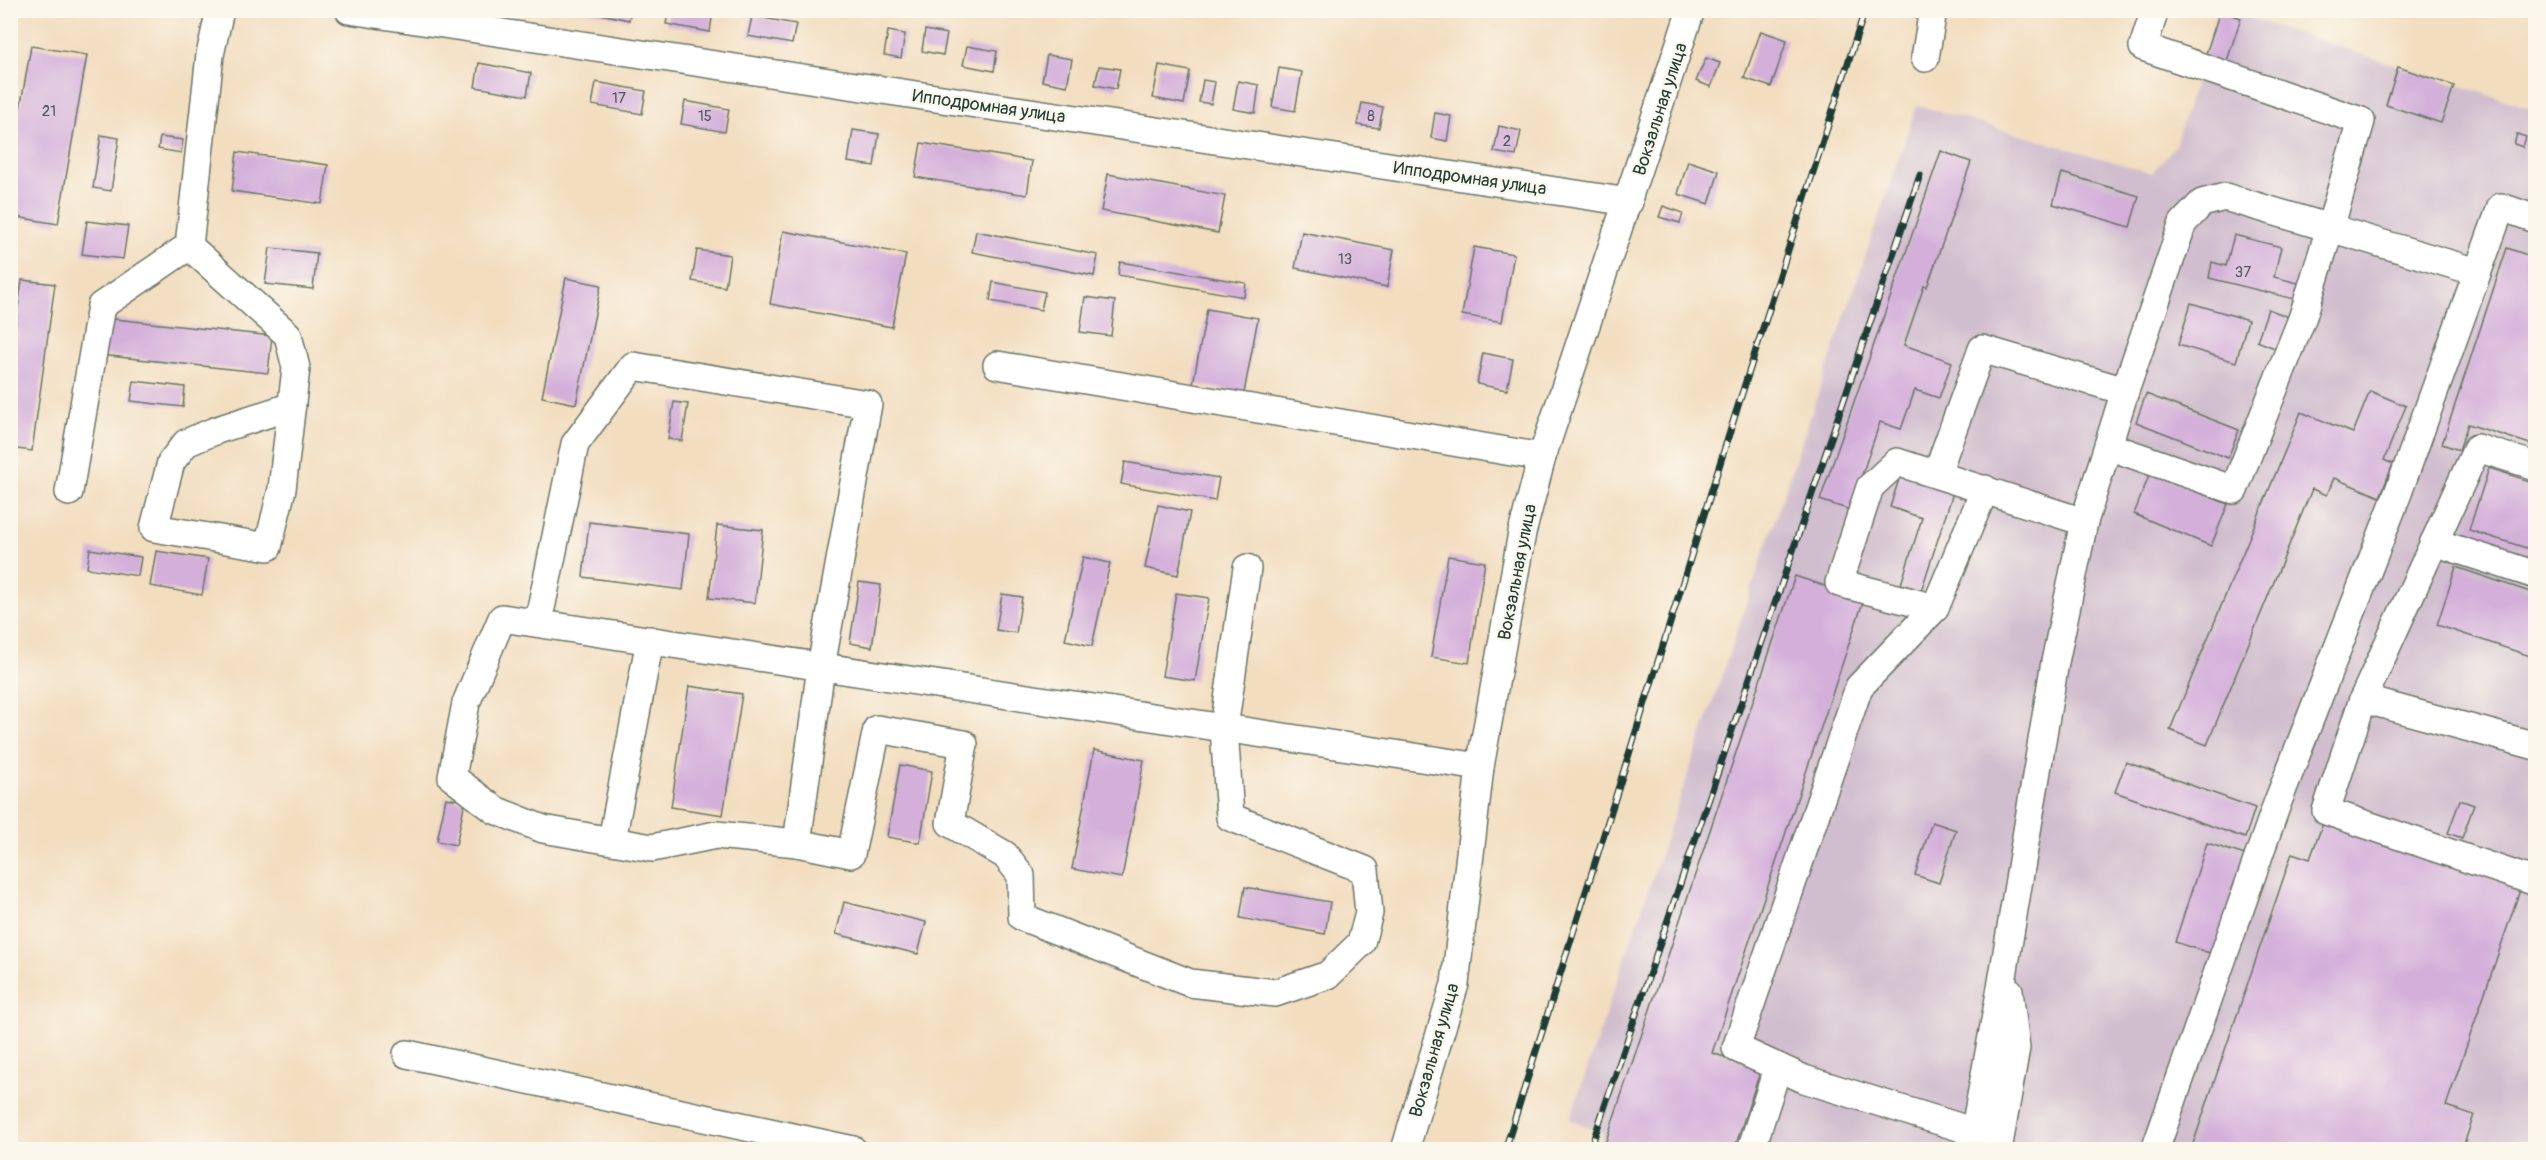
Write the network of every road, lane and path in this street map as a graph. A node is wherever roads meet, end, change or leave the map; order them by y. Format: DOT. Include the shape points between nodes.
graph roads {
  1 [pos="220,10"];
  2 [pos="1691,10"];
  3 [pos="1933,10"];
  4 [pos="2155,10"];
  5 [pos="366,12"];
  6 [pos="1925,58"];
  7 [pos="1629,202"];
  8 [pos="2535,219"];
  9 [pos="2330,228"];
  10 [pos="189,246"];
  11 [pos="2478,272"];
  12 [pos="997,365"];
  13 [pos="2126,391"];
  14 [pos="292,406"];
  15 [pos="2108,446"];
  16 [pos="1542,457"];
  17 [pos="2535,466"];
  18 [pos="1937,473"];
  19 [pos="1985,489"];
  20 [pos="69,492"];
  21 [pos="2084,522"];
  22 [pos="2434,542"];
  23 [pos="1247,568"];
  24 [pos="2535,575"];
  25 [pos="1935,608"];
  26 [pos="538,624"];
  27 [pos="650,640"];
  28 [pos="821,667"];
  29 [pos="2363,699"];
  30 [pos="1224,728"];
  31 [pos="2535,746"];
  32 [pos="1480,767"];
  33 [pos="612,840"];
  34 [pos="797,843"];
  35 [pos="2535,882"];
  36 [pos="2006,962"];
  37 [pos="407,1054"];
  38 [pos="1778,1067"];
  39 [pos="1973,1141"];
  40 [pos="853,1149"];
  41 [pos="1405,1149"];
  42 [pos="1750,1149"];
  43 [pos="1998,1149"];
  44 [pos="2155,1149"];
  1 -- 10 [label="street" via="210,55"];
  2 -- 7 [label="street, Вокзальная улица"];
  3 -- 6 [label="street"];
  4 -- 9 [label="street" via="2143,47 2361,121"];
  5 -- 7 [label="street, Ипподромная улица"];
  7 -- 16 [label="street, Вокзальная улица"];
  8 -- 11 [label="street" via="2501,207"];
  9 -- 11 [label="street"];
  9 -- 13 [label="street" via="2225,197 2202,203 2183,223"];
  9 -- 15 [label="street" via="2303,316 2234,490"];
  10 -- 14 [label="street" via="288,335 296,369"];
  10 -- 20 [label="street" via="101,306"];
  11 -- 44 [label="street" via="2398,493 2277,804"];
  12 -- 16 [label="street"];
  13 -- 15 [label="street"];
  13 -- 18 [label="street" via="1982,349"];
  14 -- 14 [label="street" via="186,443 171,462 154,528 268,548 282,489"];
  15 -- 21 [label="street"];
  16 -- 32 [label="street, Вокзальная улица" via="1522,533"];
  17 -- 22 [label="street" via="2477,448"];
  18 -- 19 [label="street"];
  18 -- 25 [label="street" via="1897,462 1870,488 1839,583"];
  19 -- 21 [label="street"];
  19 -- 25 [label="street"];
  21 -- 36 [label="street" via="2055,662"];
  22 -- 24 [label="street"];
  22 -- 29 [label="street"];
  23 -- 30 [label="street"];
  25 -- 38 [label="street" via="1859,687 1736,1048"];
  26 -- 27 [label="street"];
  26 -- 28 [label="street" via="575,444 633,366 868,404"];
  26 -- 33 [label="street" via="502,618 466,703 452,777 495,810 543,829"];
  27 -- 28 [label="street"];
  27 -- 33 [label="street"];
  28 -- 30 [label="street"];
  28 -- 34 [label="street"];
  29 -- 31 [label="street"];
  29 -- 35 [label="street" via="2326,811"];
  30 -- 32 [label="street"];
  30 -- 34 [label="street" via="1230,817 1365,870 1369,913 1360,944 1328,975 1275,993 1190,983 1022,917 1021,875 1005,855 950,823 964,744 877,729 851,854"];
  32 -- 41 [label="street, Вокзальная улица" via="1455,984"];
  33 -- 34 [label="street" via="652,848 716,835"];
  36 -- 39 [label="street"];
  36 -- 43 [label="street" via="2016,1047"];
  37 -- 40 [label="street"];
  38 -- 39 [label="street"];
  38 -- 42 [label="street"];
}
